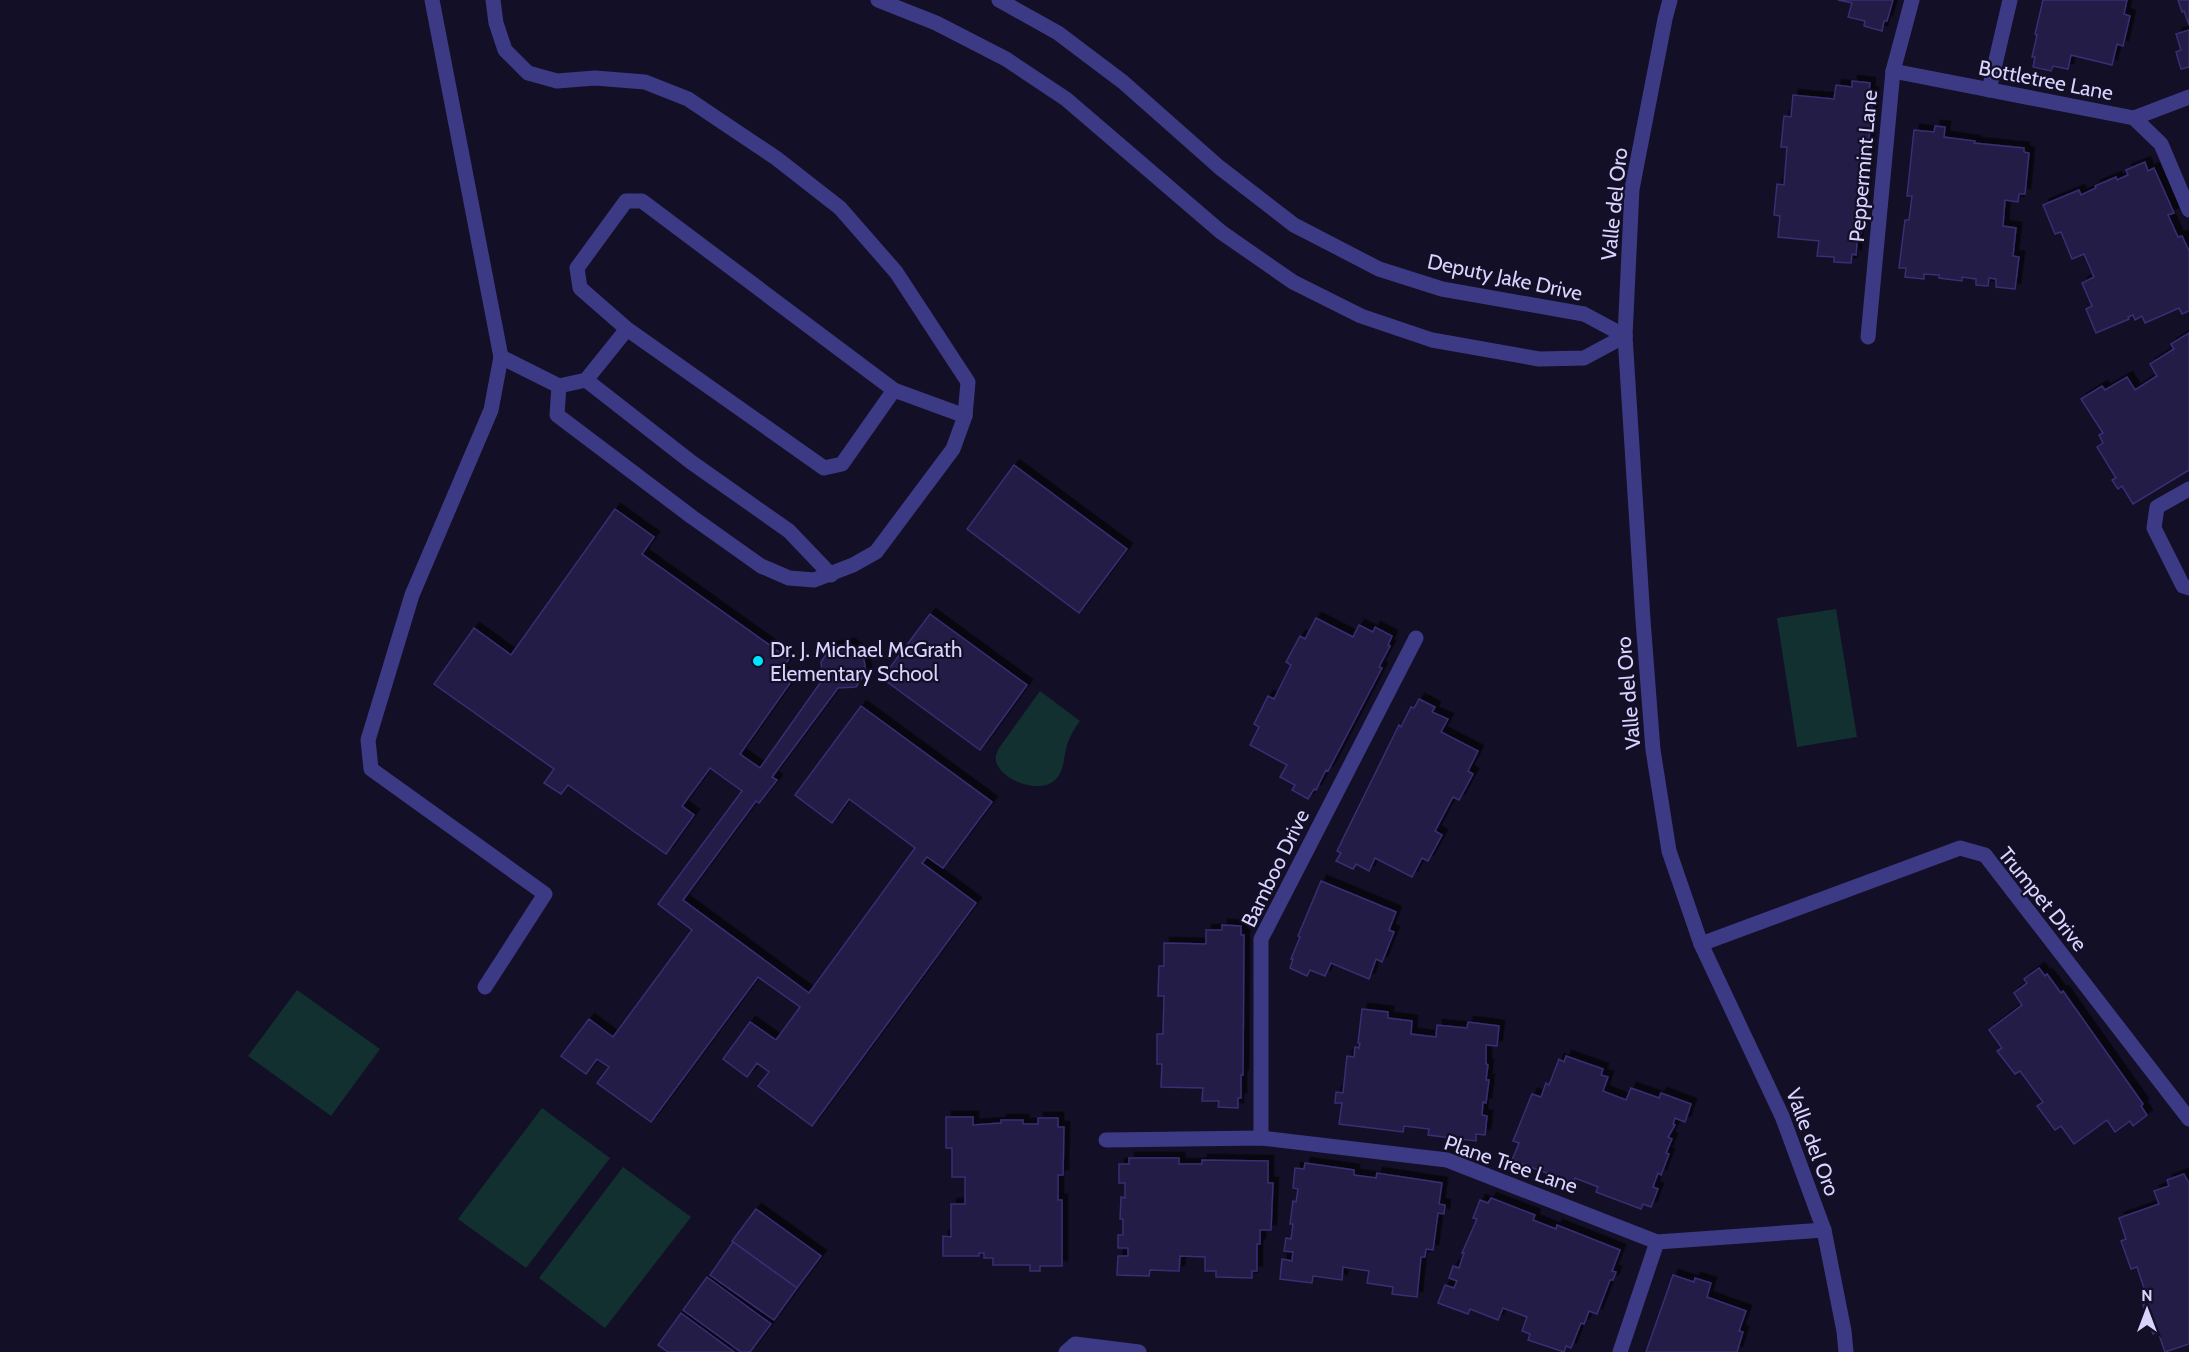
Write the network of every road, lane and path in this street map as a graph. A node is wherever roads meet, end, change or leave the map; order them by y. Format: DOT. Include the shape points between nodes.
graph roads {
  1 [pos="432,0"];
  2 [pos="493,0"];
  3 [pos="878,0"];
  4 [pos="999,0"];
  5 [pos="1671,0"];
  6 [pos="1912,0"];
  7 [pos="2010,0"];
  8 [pos="1893,71"];
  9 [pos="1989,90"];
  10 [pos="2189,97"];
  11 [pos="2134,118"];
  12 [pos="2189,210"];
  13 [pos="627,329"];
  14 [pos="1625,336"];
  15 [pos="1868,337"];
  16 [pos="501,357"];
  17 [pos="586,380"];
  18 [pos="559,386"];
  19 [pos="894,390"];
  20 [pos="964,416"];
  21 [pos="2189,489"];
  22 [pos="831,575"];
  23 [pos="2189,588"];
  24 [pos="1416,638"];
  25 [pos="1701,944"];
  26 [pos="485,987"];
  27 [pos="2189,1119"];
  28 [pos="1261,1138"];
  29 [pos="1106,1140"];
  30 [pos="1824,1230"];
  31 [pos="1658,1242"];
  32 [pos="1066,1352"];
  33 [pos="1139,1352"];
  34 [pos="1620,1352"];
  35 [pos="1846,1352"];
  1 -- 16 [label="street"];
  2 -- 20 [label="street" via="505,50 528,74 557,81 595,78 645,82 688,99 776,158 840,208 896,272 968,382"];
  3 -- 14 [label="street" via="936,23 1006,59 1066,99 1221,232 1293,282 1361,316 1432,340 1539,359 1584,358"];
  4 -- 14 [label="street, Deputy Jake Drive" via="1058,33 1124,82 1219,167 1294,225 1379,269 1442,289 1584,314"];
  5 -- 14 [label="street, Valle del Oro" via="1632,189"];
  6 -- 8 [label="street, Peppermint Lane"];
  7 -- 9 [label="street"];
  8 -- 9 [label="street, Bottletree Lane"];
  8 -- 15 [label="street, Peppermint Lane"];
  9 -- 11 [label="street, Bottletree Lane"];
  10 -- 11 [label="street, Bottletree Lane"];
  11 -- 12 [label="street" via="2161,144"];
  13 -- 17 [label="street"];
  13 -- 19 [label="street" via="824,468 842,464"];
  13 -- 19 [label="street" via="580,288 577,268 626,201 642,201"];
  14 -- 25 [label="street, Valle del Oro" via="1653,750 1669,851"];
  16 -- 18 [label="street"];
  16 -- 26 [label="street" via="491,410 412,595 368,740 371,770 545,894"];
  17 -- 18 [label="street"];
  17 -- 22 [label="street" via="691,462 789,531"];
  18 -- 22 [label="street" via="557,415 761,566 789,578 814,580"];
  19 -- 20 [label="street"];
  20 -- 22 [label="street" via="953,449 876,552"];
  21 -- 23 [label="street" via="2157,507 2154,528 2183,586"];
  24 -- 28 [label="street, Bamboo Drive" via="1261,939"];
  25 -- 27 [label="street, Trumpet Drive" via="1960,848 1985,855"];
  25 -- 30 [label="street, Valle del Oro" via="1782,1116"];
  28 -- 29 [label="street, Plane Tree Lane"];
  28 -- 31 [label="street, Plane Tree Lane" via="1447,1160"];
  30 -- 31 [label="street, Plane Tree Lane"];
  30 -- 35 [label="street, Valle del Oro"];
  31 -- 34 [label="street"];
  32 -- 33 [label="street" via="1075,1344"];
}
